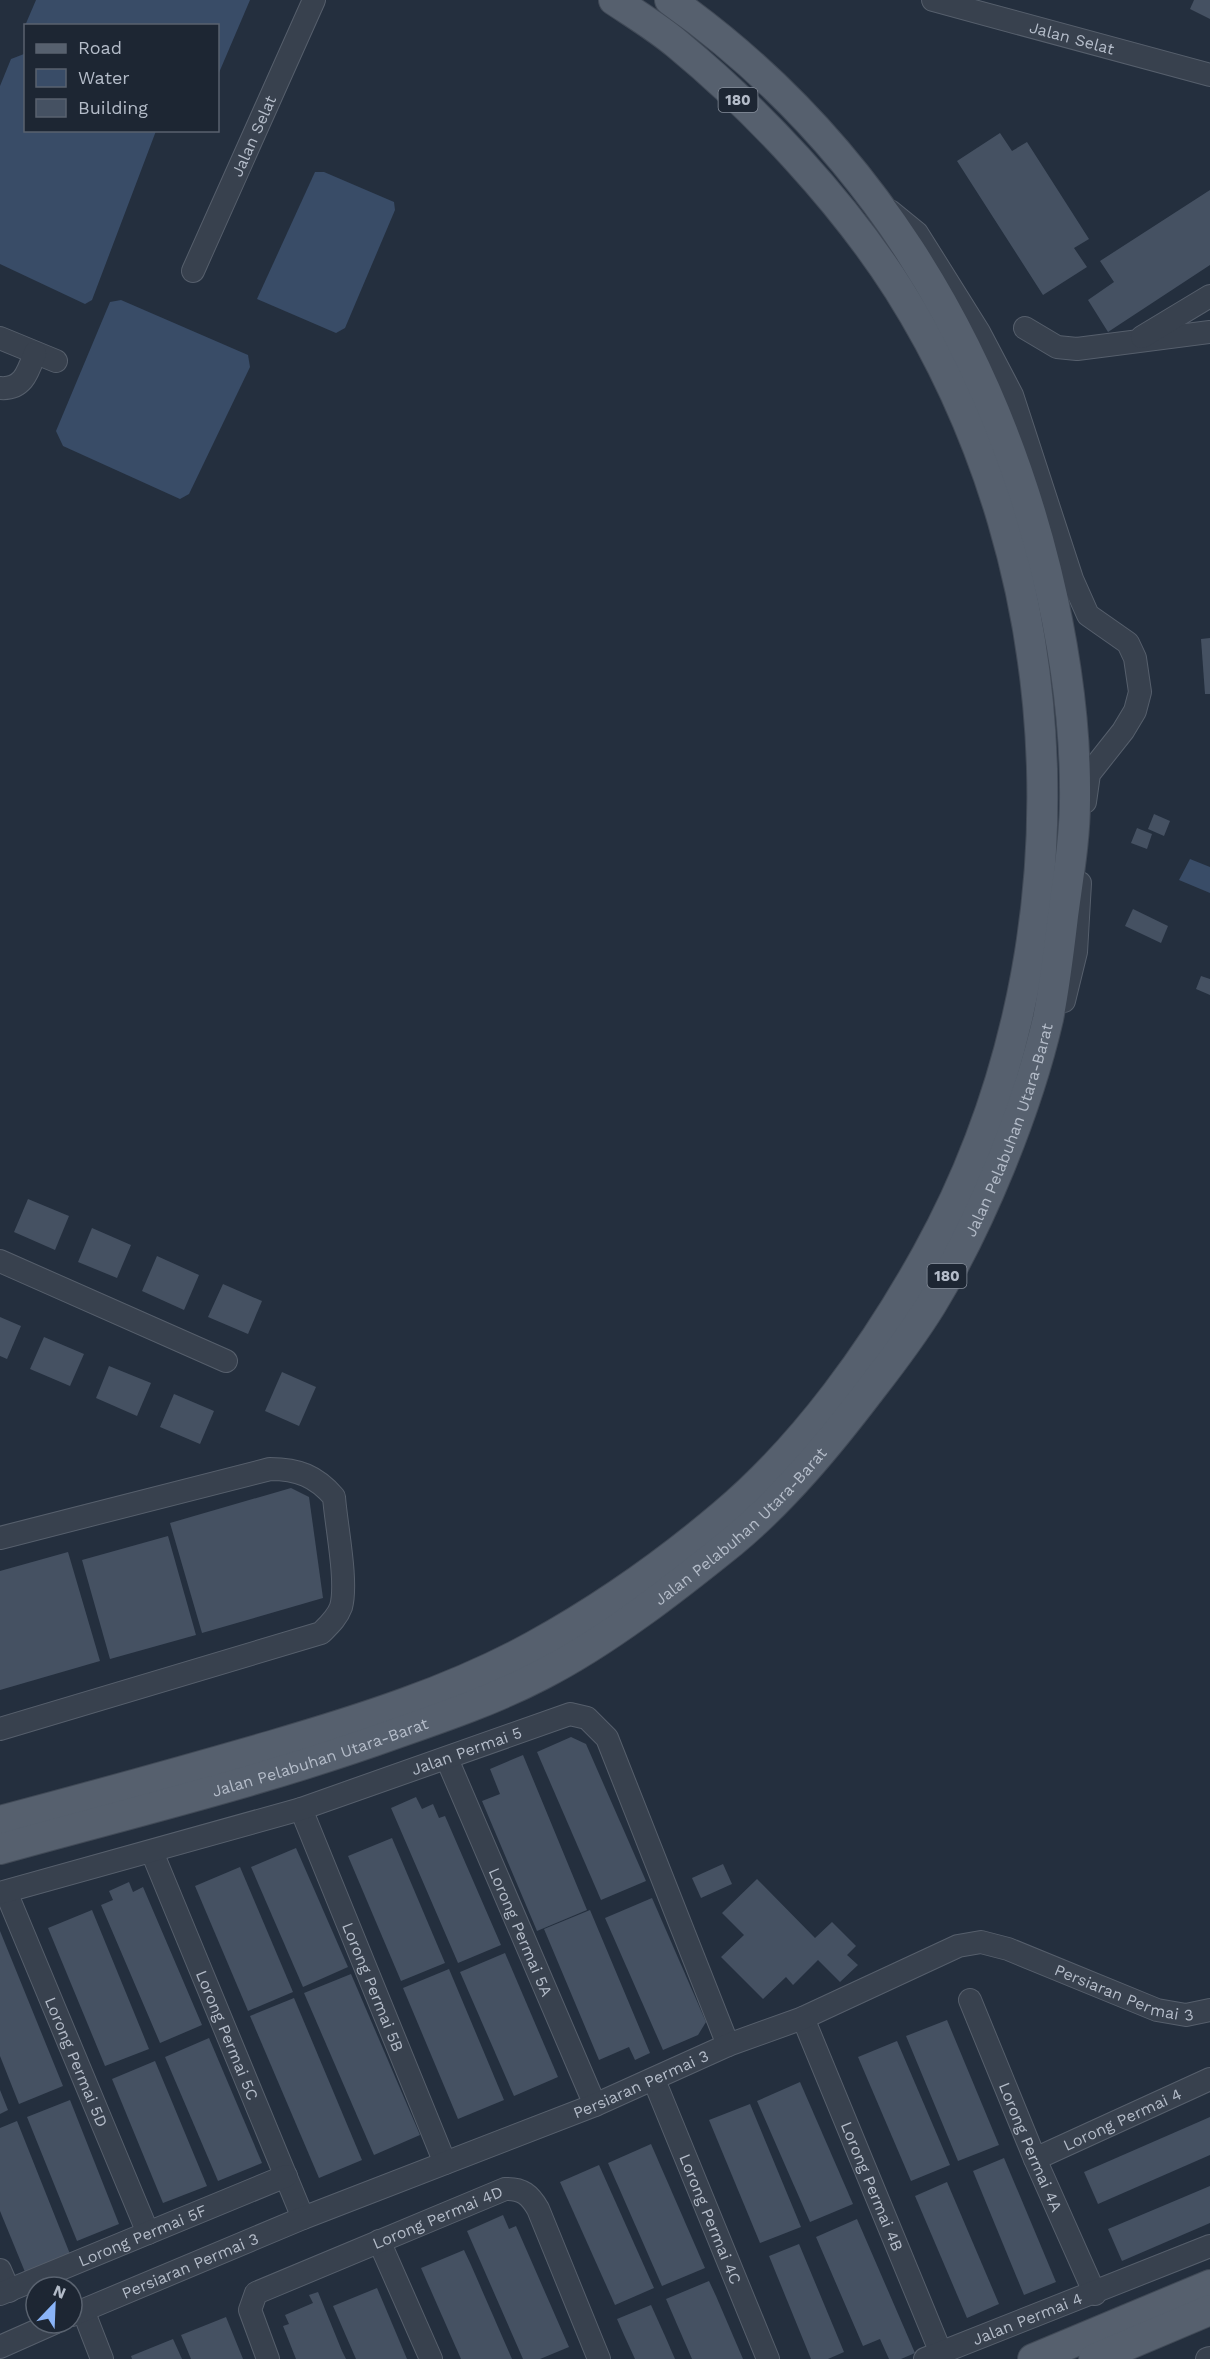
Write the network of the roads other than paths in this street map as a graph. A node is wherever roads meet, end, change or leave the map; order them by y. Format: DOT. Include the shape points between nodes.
graph roads {
  1 [pos="314,0"];
  2 [pos="614,0"];
  3 [pos="670,0"];
  4 [pos="933,0"];
  5 [pos="1210,75"];
  6 [pos="872,197"];
  7 [pos="193,271"];
  8 [pos="1210,296"];
  9 [pos="1025,328"];
  10 [pos="1210,332"];
  11 [pos="0,338"];
  12 [pos="1136,342"];
  13 [pos="0,388"];
  14 [pos="0,1261"];
  15 [pos="947,1275"];
  16 [pos="226,1361"];
  17 [pos="0,1538"];
  18 [pos="0,1729"];
  19 [pos="447,1759"];
  20 [pos="301,1809"];
  21 [pos="0,1821"];
  22 [pos="0,1848"];
  23 [pos="152,1852"];
  24 [pos="3,1892"];
  25 [pos="970,2000"];
  26 [pos="1210,2010"];
  27 [pos="803,2018"];
  28 [pos="728,2045"];
  29 [pos="1210,2079"];
  30 [pos="654,2080"];
  31 [pos="595,2105"];
  32 [pos="1035,2159"];
  33 [pos="445,2163"];
  34 [pos="286,2176"];
  35 [pos="303,2218"];
  36 [pos="147,2234"];
  37 [pos="379,2241"];
  38 [pos="1210,2246"];
  39 [pos="3,2285"];
  40 [pos="1210,2285"];
  41 [pos="1095,2294"];
  42 [pos="84,2310"];
  43 [pos="1210,2310"];
  44 [pos="84,2326"];
  45 [pos="27,2335"];
  46 [pos="0,2347"];
  47 [pos="933,2356"];
  48 [pos="102,2359"];
  49 [pos="268,2359"];
  50 [pos="432,2359"];
  51 [pos="599,2359"];
  52 [pos="768,2359"];
  53 [pos="1033,2359"];
  54 [pos="1094,2359"];
  1 -- 7 [label="street, Jalan Selat"];
  2 -- 21 [label="main road, Jalan Pelabuhan Utara-Barat / 180" via="675,42 758,118 846,215 899,289 934,352 991,481 1032,653 1042,749 1042,837 1036,918 1024,989 990,1112 970,1171 945,1221 884,1329 845,1384 727,1512 612,1600 531,1648 439,1690 335,1727"];
  3 -- 6 [label="main road, Jalan Pelabuhan Utara-Barat / 180" via="781,92"];
  4 -- 5 [label="street, Jalan Selat"];
  6 -- 15 [label="main road, Jalan Pelabuhan Utara-Barat / 180" via="915,255 948,312 1003,428 1036,530 1057,614 1070,713 1075,799 1072,857 1047,1021 1007,1146"];
  6 -- 15 [label="street" via="917,233 979,332 1012,395 1072,579 1088,615 1128,643 1140,692 1135,711 1123,731 1089,774 1076,952 1039,1094 1018,1152 990,1208"];
  8 -- 12 [label="street"];
  9 -- 12 [label="street" via="1057,347 1077,349"];
  10 -- 12 [label="street"];
  11 -- 13 [label="street" via="46,357 16,387"];
  14 -- 16 [label="street"];
  15 -- 22 [label="main road, Jalan Pelabuhan Utara-Barat / 180" via="931,1305 861,1402 805,1469 738,1537 667,1593 544,1674 468,1708 310,1764"];
  17 -- 18 [label="street" via="270,1469 290,1469 311,1476 334,1497 343,1589 337,1615 321,1633"];
  19 -- 20 [label="street, Jalan Permai 5"];
  19 -- 28 [label="street, Jalan Permai 5" via="570,1714 587,1718 598,1727 607,1738"];
  19 -- 31 [label="street, Lorong Permai 5A"];
  20 -- 23 [label="street, Jalan Permai 5"];
  20 -- 33 [label="street, Lorong Permai 5B"];
  23 -- 24 [label="street, Jalan Permai 5"];
  23 -- 34 [label="street, Lorong Permai 5C"];
  24 -- 36 [label="street, Lorong Permai 5D"];
  25 -- 32 [label="street, Lorong Permai 4A"];
  26 -- 27 [label="street, Persiaran Permai 3" via="1186,2015 1157,2010 1025,1955 981,1942 958,1946 924,1960"];
  27 -- 28 [label="street, Persiaran Permai 3"];
  27 -- 47 [label="street, Lorong Permai 4B"];
  28 -- 30 [label="street, Persiaran Permai 3"];
  29 -- 32 [label="street, Lorong Permai 4"];
  30 -- 31 [label="street, Persiaran Permai 3"];
  30 -- 52 [label="street, Lorong Permai 4C"];
  31 -- 33 [label="street, Persiaran Permai 3"];
  32 -- 41 [label="street, Lorong Permai 4A"];
  33 -- 35 [label="street, Persiaran Permai 3"];
  34 -- 35 [label="street, Lorong Permai 5C"];
  34 -- 36 [label="street, Lorong Permai 5F"];
  35 -- 42 [label="street, Persiaran Permai 3"];
  36 -- 39 [label="street, Lorong Permai 5F"];
  37 -- 49 [label="street, Lorong Permai 4D" via="256,2293 250,2310"];
  37 -- 50 [label="street"];
  37 -- 51 [label="street, Lorong Permai 4D" via="505,2189 525,2192 538,2209"];
  38 -- 41 [label="street"];
  40 -- 53 [label="main road"];
  41 -- 47 [label="street, Jalan Permai 4"];
  43 -- 54 [label="main road"];
  44 -- 48 [label="street"];
  45 -- 46 [label="street"];
}
